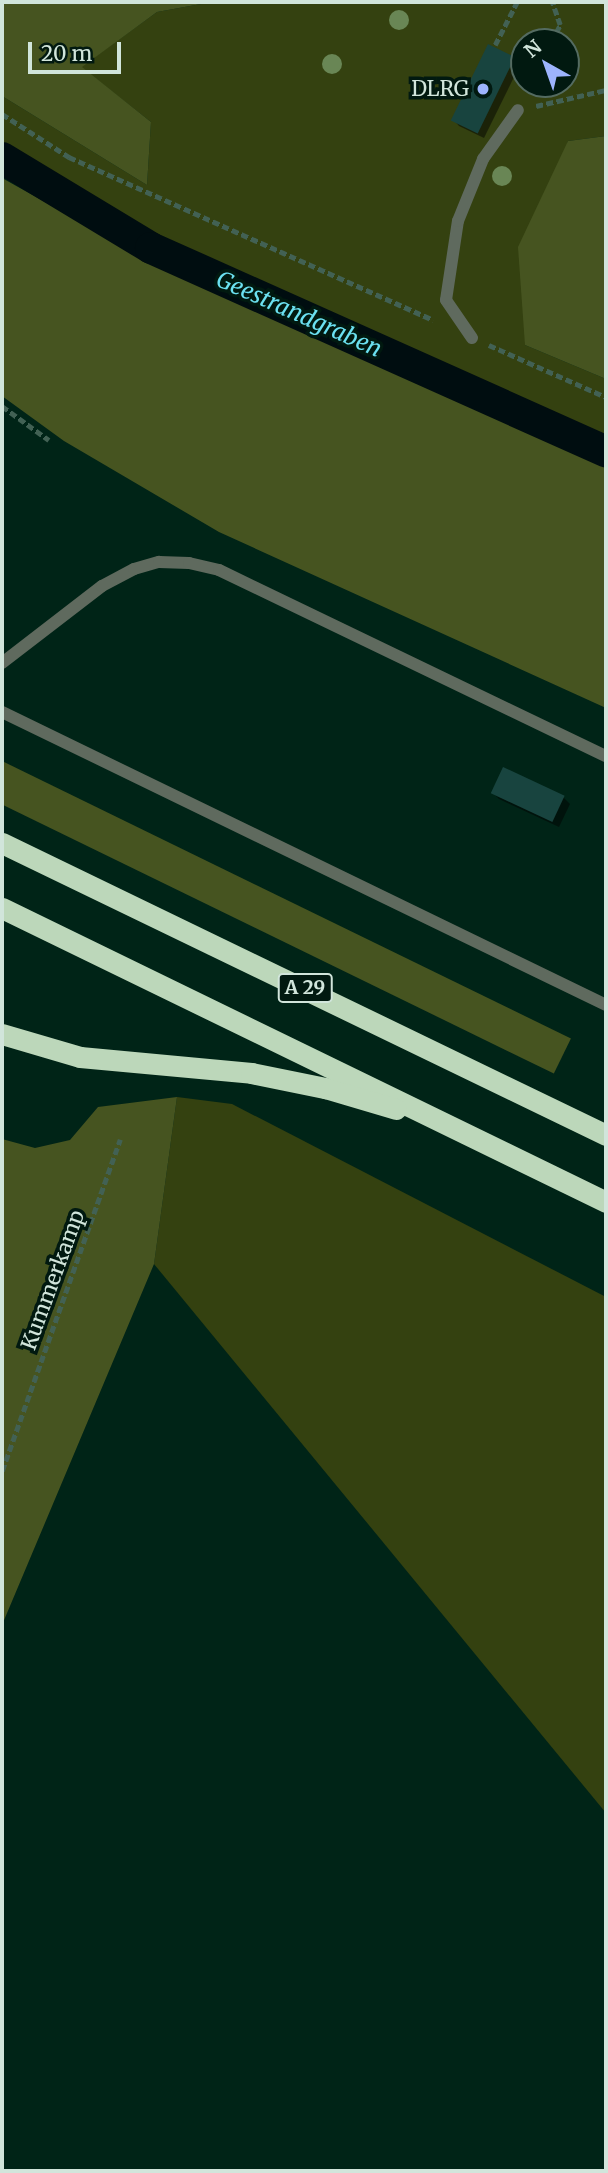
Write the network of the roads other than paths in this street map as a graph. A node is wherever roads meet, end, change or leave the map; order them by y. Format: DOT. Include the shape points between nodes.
graph roads {
  1 [pos="518,110"];
  2 [pos="472,338"];
  3 [pos="2,663"];
  4 [pos="2,712"];
  5 [pos="606,756"];
  6 [pos="2,843"];
  7 [pos="2,908"];
  8 [pos="606,1005"];
  9 [pos="2,1034"];
  10 [pos="455,1126"];
  11 [pos="606,1135"];
  12 [pos="606,1202"];
  1 -- 2 [label="lane" via="483,159 458,221 446,300"];
  3 -- 5 [label="lane" via="102,586 159,562 189,563 219,570"];
  4 -- 8 [label="lane"];
  6 -- 11 [label="highway, A 29"];
  7 -- 10 [label="highway"];
  9 -- 10 [label="highway" via="80,1057 251,1073"];
  10 -- 12 [label="highway"];
}
